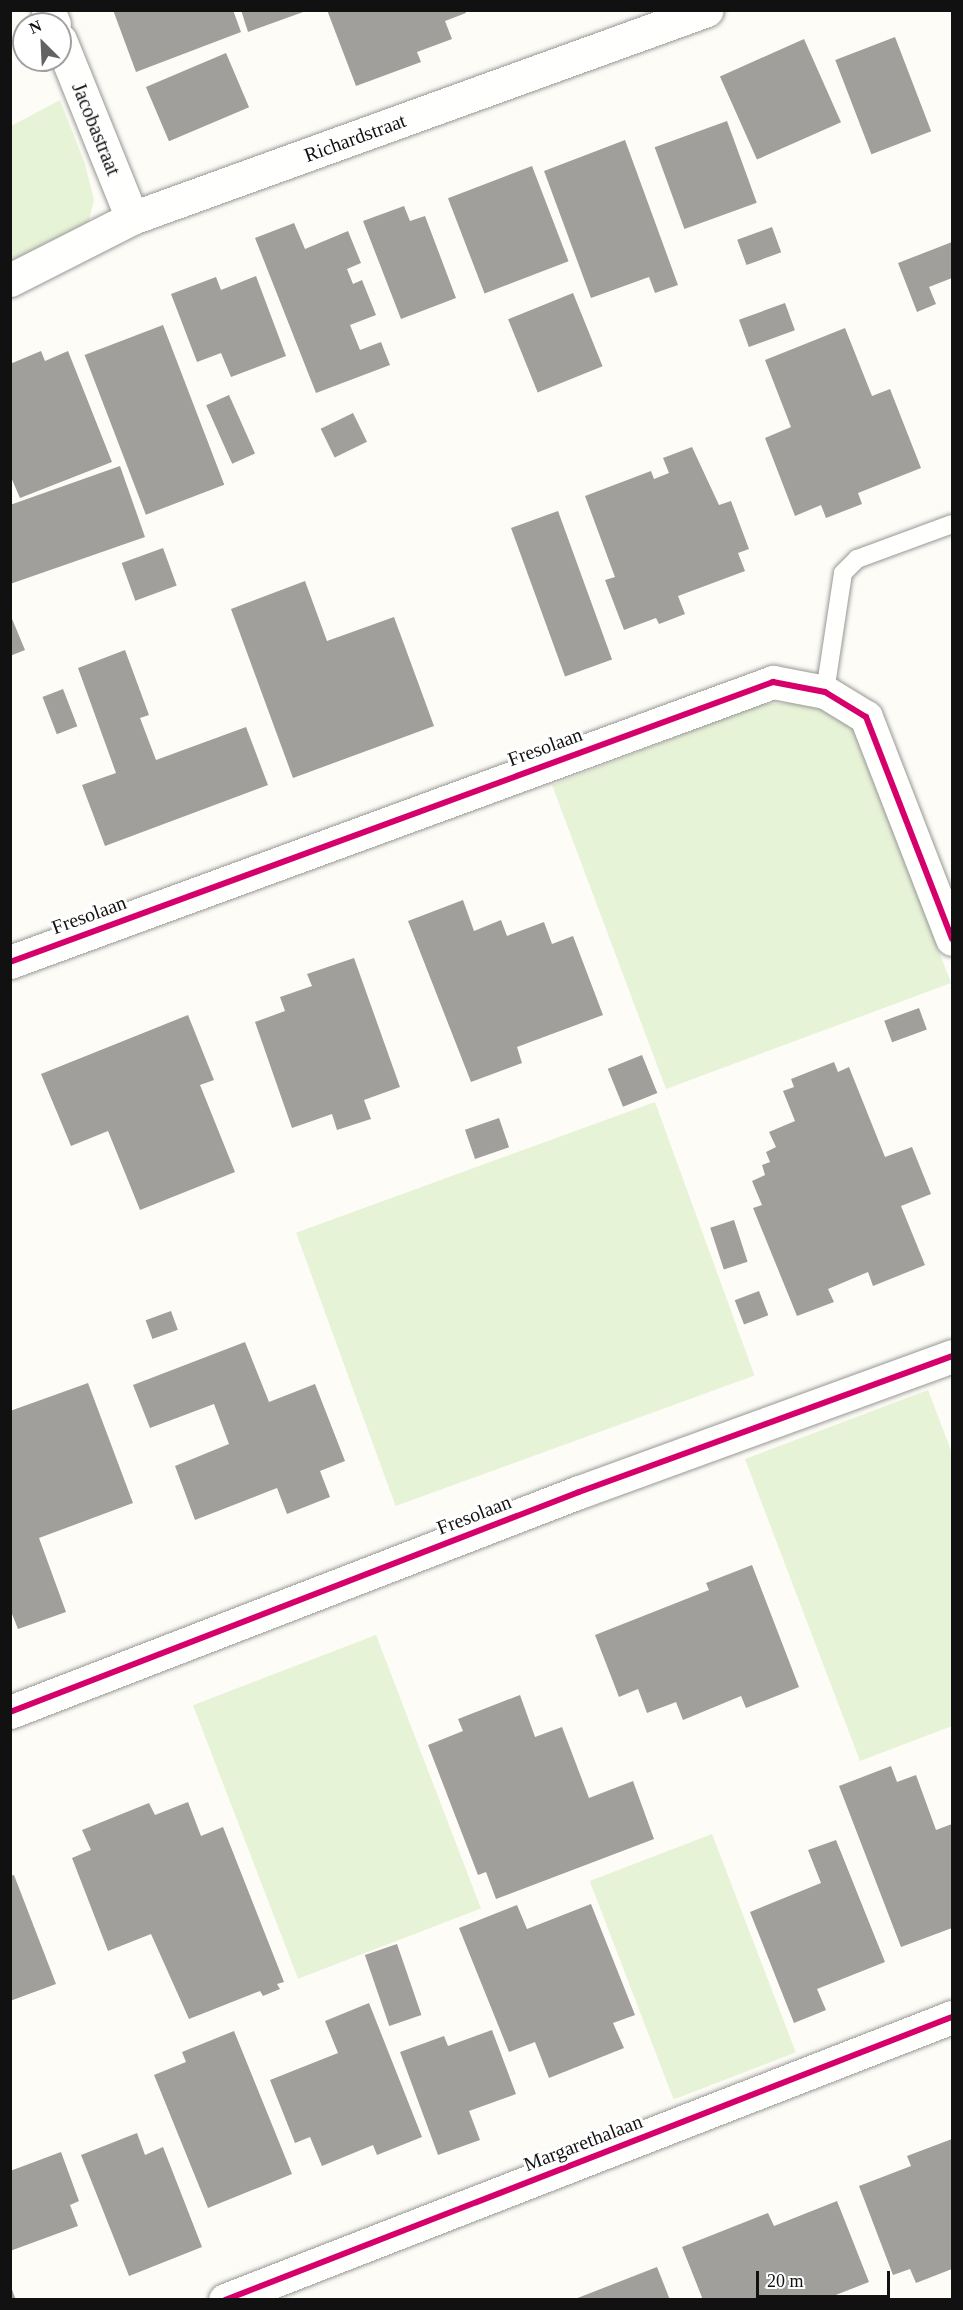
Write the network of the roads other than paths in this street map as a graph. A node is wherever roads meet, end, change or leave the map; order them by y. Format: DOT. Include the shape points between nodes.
graph roads {
  1 [pos="706,10"];
  2 [pos="72,70"];
  3 [pos="132,218"];
  4 [pos="10,280"];
  5 [pos="952,524"];
  6 [pos="825,692"];
  7 [pos="952,939"];
  8 [pos="10,962"];
  9 [pos="952,1356"];
  10 [pos="10,1712"];
  11 [pos="952,2017"];
  12 [pos="225,2300"];
  1 -- 3 [label="street, Richardstraat"];
  2 -- 3 [label="street, Jacobastraat"];
  3 -- 4 [label="street, Richardstraat"];
  5 -- 6 [label="lane" via="856,559 843,573"];
  6 -- 7 [label="street, Fresolaan" via="867,717"];
  6 -- 8 [label="street, Fresolaan" via="773,682"];
  9 -- 10 [label="street, Fresolaan" via="579,1492"];
  11 -- 12 [label="street, Margarethalaan"];
}
